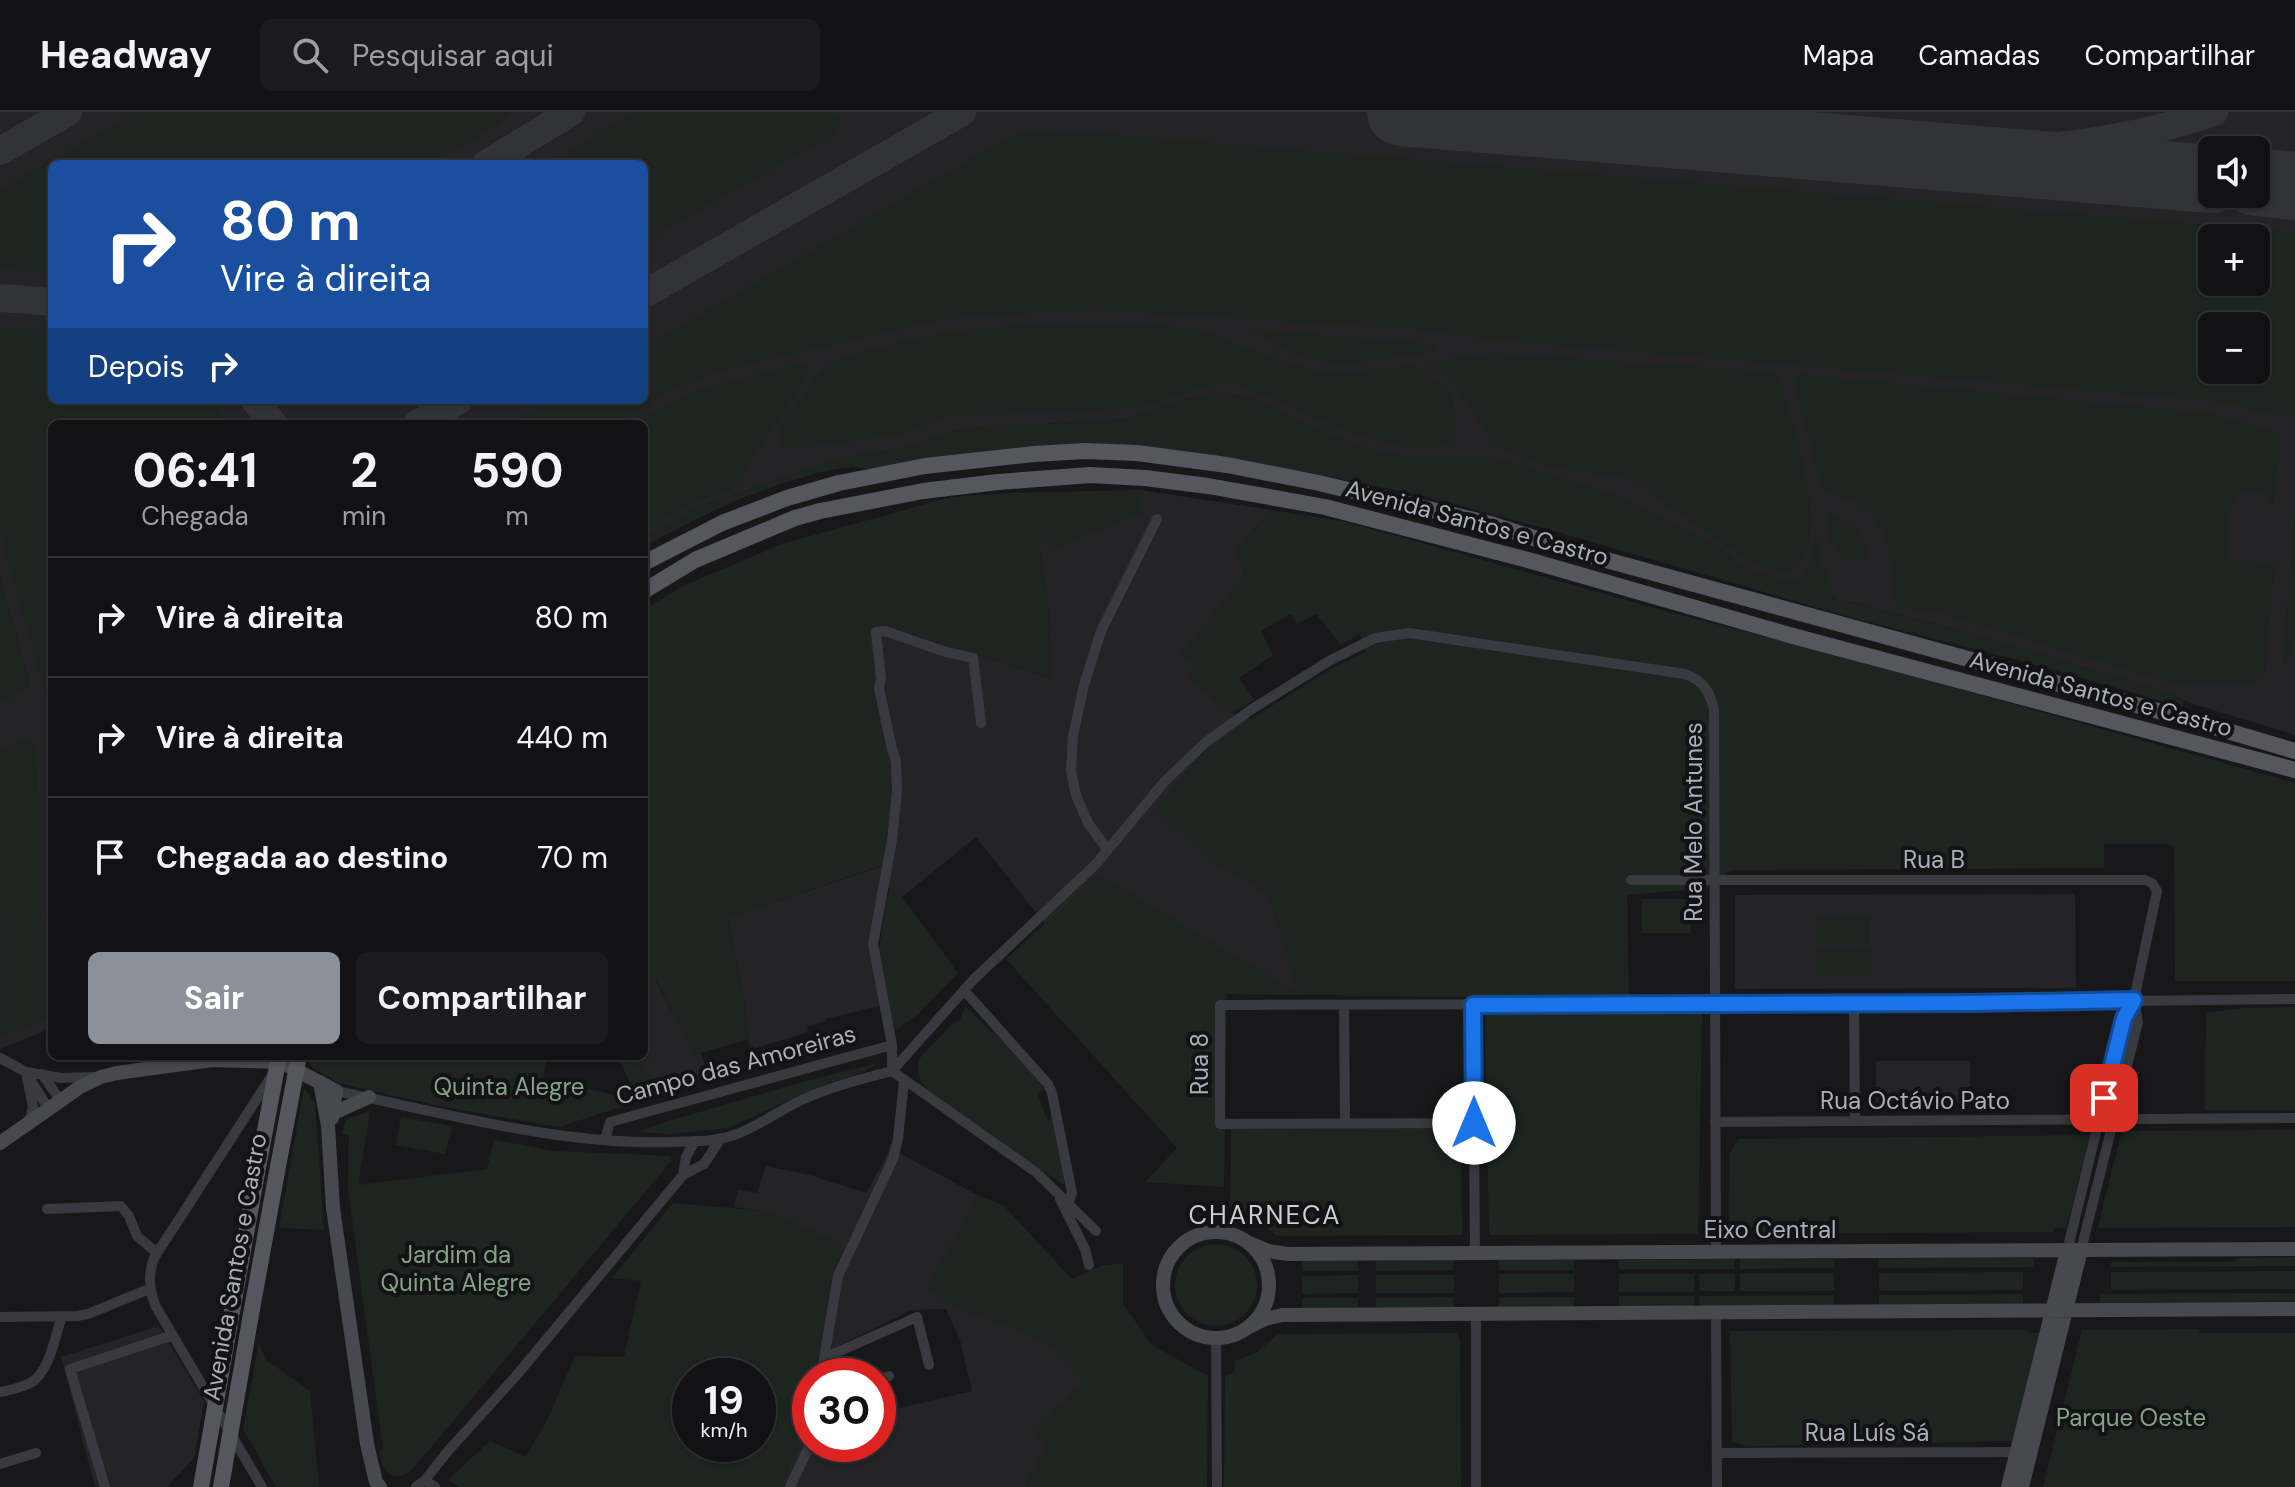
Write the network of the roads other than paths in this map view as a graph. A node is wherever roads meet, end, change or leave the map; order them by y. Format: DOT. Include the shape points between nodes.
graph roads {
  1 [pos="1157,519"];
  2 [pos="648,561"];
  3 [pos="648,589"];
  4 [pos="981,723"];
  5 [pos="2295,751"];
  6 [pos="2295,770"];
  7 [pos="1108,850"];
  8 [pos="1631,880"];
  9 [pos="1714,881"];
  10 [pos="964,990"];
  11 [pos="2295,999"];
  12 [pos="2134,1000"];
  13 [pos="1854,1003"];
  14 [pos="1715,1004"];
  15 [pos="1344,1005"];
  16 [pos="1473,1005"];
  17 [pos="892,1045"];
  18 [pos="0,1058"];
  19 [pos="212,1060"];
  20 [pos="279,1060"];
  21 [pos="280,1060"];
  22 [pos="282,1060"];
  23 [pos="298,1060"];
  24 [pos="892,1071"];
  25 [pos="26,1072"];
  26 [pos="42,1074"];
  27 [pos="101,1077"];
  28 [pos="904,1080"];
  29 [pos="320,1082"];
  30 [pos="336,1091"];
  31 [pos="369,1097"];
  32 [pos="54,1104"];
  33 [pos="2295,1118"];
  34 [pos="331,1120"];
  35 [pos="2099,1120"];
  36 [pos="2115,1120"];
  37 [pos="1855,1121"];
  38 [pos="1715,1122"];
  39 [pos="29,1123"];
  40 [pos="1345,1123"];
  41 [pos="1474,1123"];
  42 [pos="721,1138"];
  43 [pos="605,1140"];
  44 [pos="695,1141"];
  45 [pos="0,1143"];
  46 [pos="683,1175"];
  47 [pos="1056,1190"];
  48 [pos="1068,1204"];
  49 [pos="47,1209"];
  50 [pos="1096,1231"];
  51 [pos="1247,1242"];
  52 [pos="2295,1249"];
  53 [pos="2074,1250"];
  54 [pos="157,1253"];
  55 [pos="1716,1253"];
  56 [pos="1475,1254"];
  57 [pos="1089,1265"];
  58 [pos="149,1289"];
  59 [pos="2295,1309"];
  60 [pos="2059,1310"];
  61 [pos="1716,1313"];
  62 [pos="1476,1314"];
  63 [pos="62,1316"];
  64 [pos="0,1317"];
  65 [pos="1249,1327"];
  66 [pos="173,1335"];
  67 [pos="1216,1338"];
  68 [pos="824,1358"];
  69 [pos="929,1365"];
  70 [pos="0,1392"];
  71 [pos="2017,1452"];
  72 [pos="36,1453"];
  73 [pos="1717,1453"];
  74 [pos="802,1462"];
  75 [pos="0,1464"];
  76 [pos="421,1484"];
  77 [pos="105,1487"];
  78 [pos="201,1487"];
  79 [pos="221,1487"];
  80 [pos="262,1487"];
  81 [pos="380,1487"];
  82 [pos="435,1487"];
  83 [pos="790,1487"];
  84 [pos="1217,1487"];
  85 [pos="1476,1487"];
  86 [pos="1717,1487"];
  87 [pos="2008,1487"];
  88 [pos="2022,1487"];
  1 -- 7 [label="street" via="1101,631 1073,736 1076,795"];
  2 -- 5 [label="main road, Avenida Santos e Castro" via="722,523 839,483 925,466 1034,454 1137,453 1258,471 1491,524"];
  3 -- 6 [label="main road, Avenida Santos e Castro" via="695,560 820,511 998,482 1090,475 1145,478 1325,507"];
  4 -- 17 [label="street" via="973,658 876,632 879,688 896,761 897,791 873,944"];
  7 -- 9 [label="street, Rua Melo Antunes" via="1165,781 1206,742 1329,661 1375,638 1409,633 1685,674 1705,685 1714,709"];
  7 -- 10 [label="street"];
  8 -- 9 [label="street, Rua B"];
  9 -- 12 [label="street, Rua B" via="2145,880 2157,891"];
  9 -- 14 [label="street, Rua Melo Antunes"];
  10 -- 24 [label="street"];
  10 -- 48 [label="street" via="1048,1084 1072,1193"];
  11 -- 12 [label="street"];
  12 -- 13 [label="street"];
  12 -- 35 [label="street" via="2124,1018"];
  12 -- 36 [label="street" via="2138,1022"];
  13 -- 14 [label="street"];
  13 -- 37 [label="street"];
  14 -- 16 [label="street"];
  14 -- 38 [label="street, Rua Melo Antunes"];
  15 -- 16 [label="street"];
  15 -- 40 [label="street"];
  15 -- 40 [label="street, Rua 8" via="1220,1005 1220,1124"];
  16 -- 41 [label="street"];
  17 -- 24 [label="street"];
  17 -- 43 [label="street, Campo das Amoreiras" via="610,1122"];
  18 -- 25 [label="street"];
  19 -- 27 [label="main road"];
  20 -- 54 [label="street"];
  21 -- 78 [label="main road, Avenida Santos e Castro, bridge"];
  22 -- 29 [label="main road"];
  23 -- 79 [label="main road, Avenida Santos e Castro, bridge"];
  24 -- 28 [label="street"];
  24 -- 42 [label="street, Campo das Amoreiras" via="815,1094"];
  25 -- 26 [label="street"];
  25 -- 32 [label="street"];
  25 -- 39 [label="street" via="33,1107"];
  26 -- 27 [label="street"];
  26 -- 32 [label="street"];
  27 -- 32 [label="main road"];
  28 -- 47 [label="street"];
  28 -- 68 [label="street" via="896,1149 838,1276"];
  29 -- 30 [label="main road"];
  29 -- 34 [label="main road"];
  30 -- 31 [label="street, Campo das Amoreiras"];
  30 -- 34 [label="main road"];
  31 -- 34 [label="main road"];
  31 -- 43 [label="street, Campo das Amoreiras"];
  32 -- 39 [label="main road"];
  33 -- 36 [label="street, Rua Octávio Pato"];
  34 -- 81 [label="main road" via="332,1200 367,1444"];
  35 -- 36 [label="street, Rua Octávio Pato"];
  35 -- 37 [label="street, Rua Octávio Pato"];
  35 -- 53 [label="street"];
  36 -- 53 [label="street"];
  37 -- 38 [label="street, Rua Octávio Pato"];
  38 -- 55 [label="street, Rua Melo Antunes"];
  39 -- 45 [label="main road"];
  40 -- 41 [label="street"];
  41 -- 56 [label="street"];
  42 -- 44 [label="street, Campo das Amoreiras"];
  42 -- 46 [label="street, Campo das Amoreiras" via="704,1164"];
  43 -- 44 [label="street, Campo das Amoreiras"];
  44 -- 46 [label="street, Campo das Amoreiras"];
  46 -- 76 [label="street, Campo das Amoreiras"];
  47 -- 48 [label="street"];
  47 -- 57 [label="street"];
  48 -- 50 [label="street"];
  49 -- 54 [label="street" via="121,1206 137,1236"];
  51 -- 56 [label="main road, Eixo Central" via="1288,1254"];
  51 -- 65 [label="main road" via="1262,1259 1269,1288 1263,1309"];
  51 -- 67 [label="main road" via="1226,1233 1197,1236 1178,1249 1167,1268 1164,1290 1175,1318 1192,1332"];
  52 -- 53 [label="main road, Eixo Central"];
  53 -- 55 [label="main road, Eixo Central"];
  53 -- 60 [label="main road"];
  54 -- 58 [label="street"];
  55 -- 56 [label="main road, Eixo Central"];
  58 -- 63 [label="street" via="88,1314"];
  58 -- 66 [label="street"];
  59 -- 60 [label="main road"];
  60 -- 61 [label="main road"];
  60 -- 71 [label="main road"];
  60 -- 88 [label="main road"];
  61 -- 62 [label="main road"];
  61 -- 73 [label="street"];
  62 -- 65 [label="main road" via="1282,1315"];
  62 -- 85 [label="street"];
  63 -- 64 [label="street"];
  63 -- 70 [label="street" via="41,1374"];
  65 -- 67 [label="main road"];
  66 -- 77 [label="street" via="70,1369"];
  66 -- 80 [label="street"];
  67 -- 84 [label="street"];
  68 -- 69 [label="street" via="917,1317"];
  71 -- 73 [label="street, Rua Luís Sá"];
  71 -- 87 [label="main road"];
  72 -- 75 [label="street"];
  73 -- 86 [label="street"];
  74 -- 83 [label="street"];
  76 -- 82 [label="street"];
}
